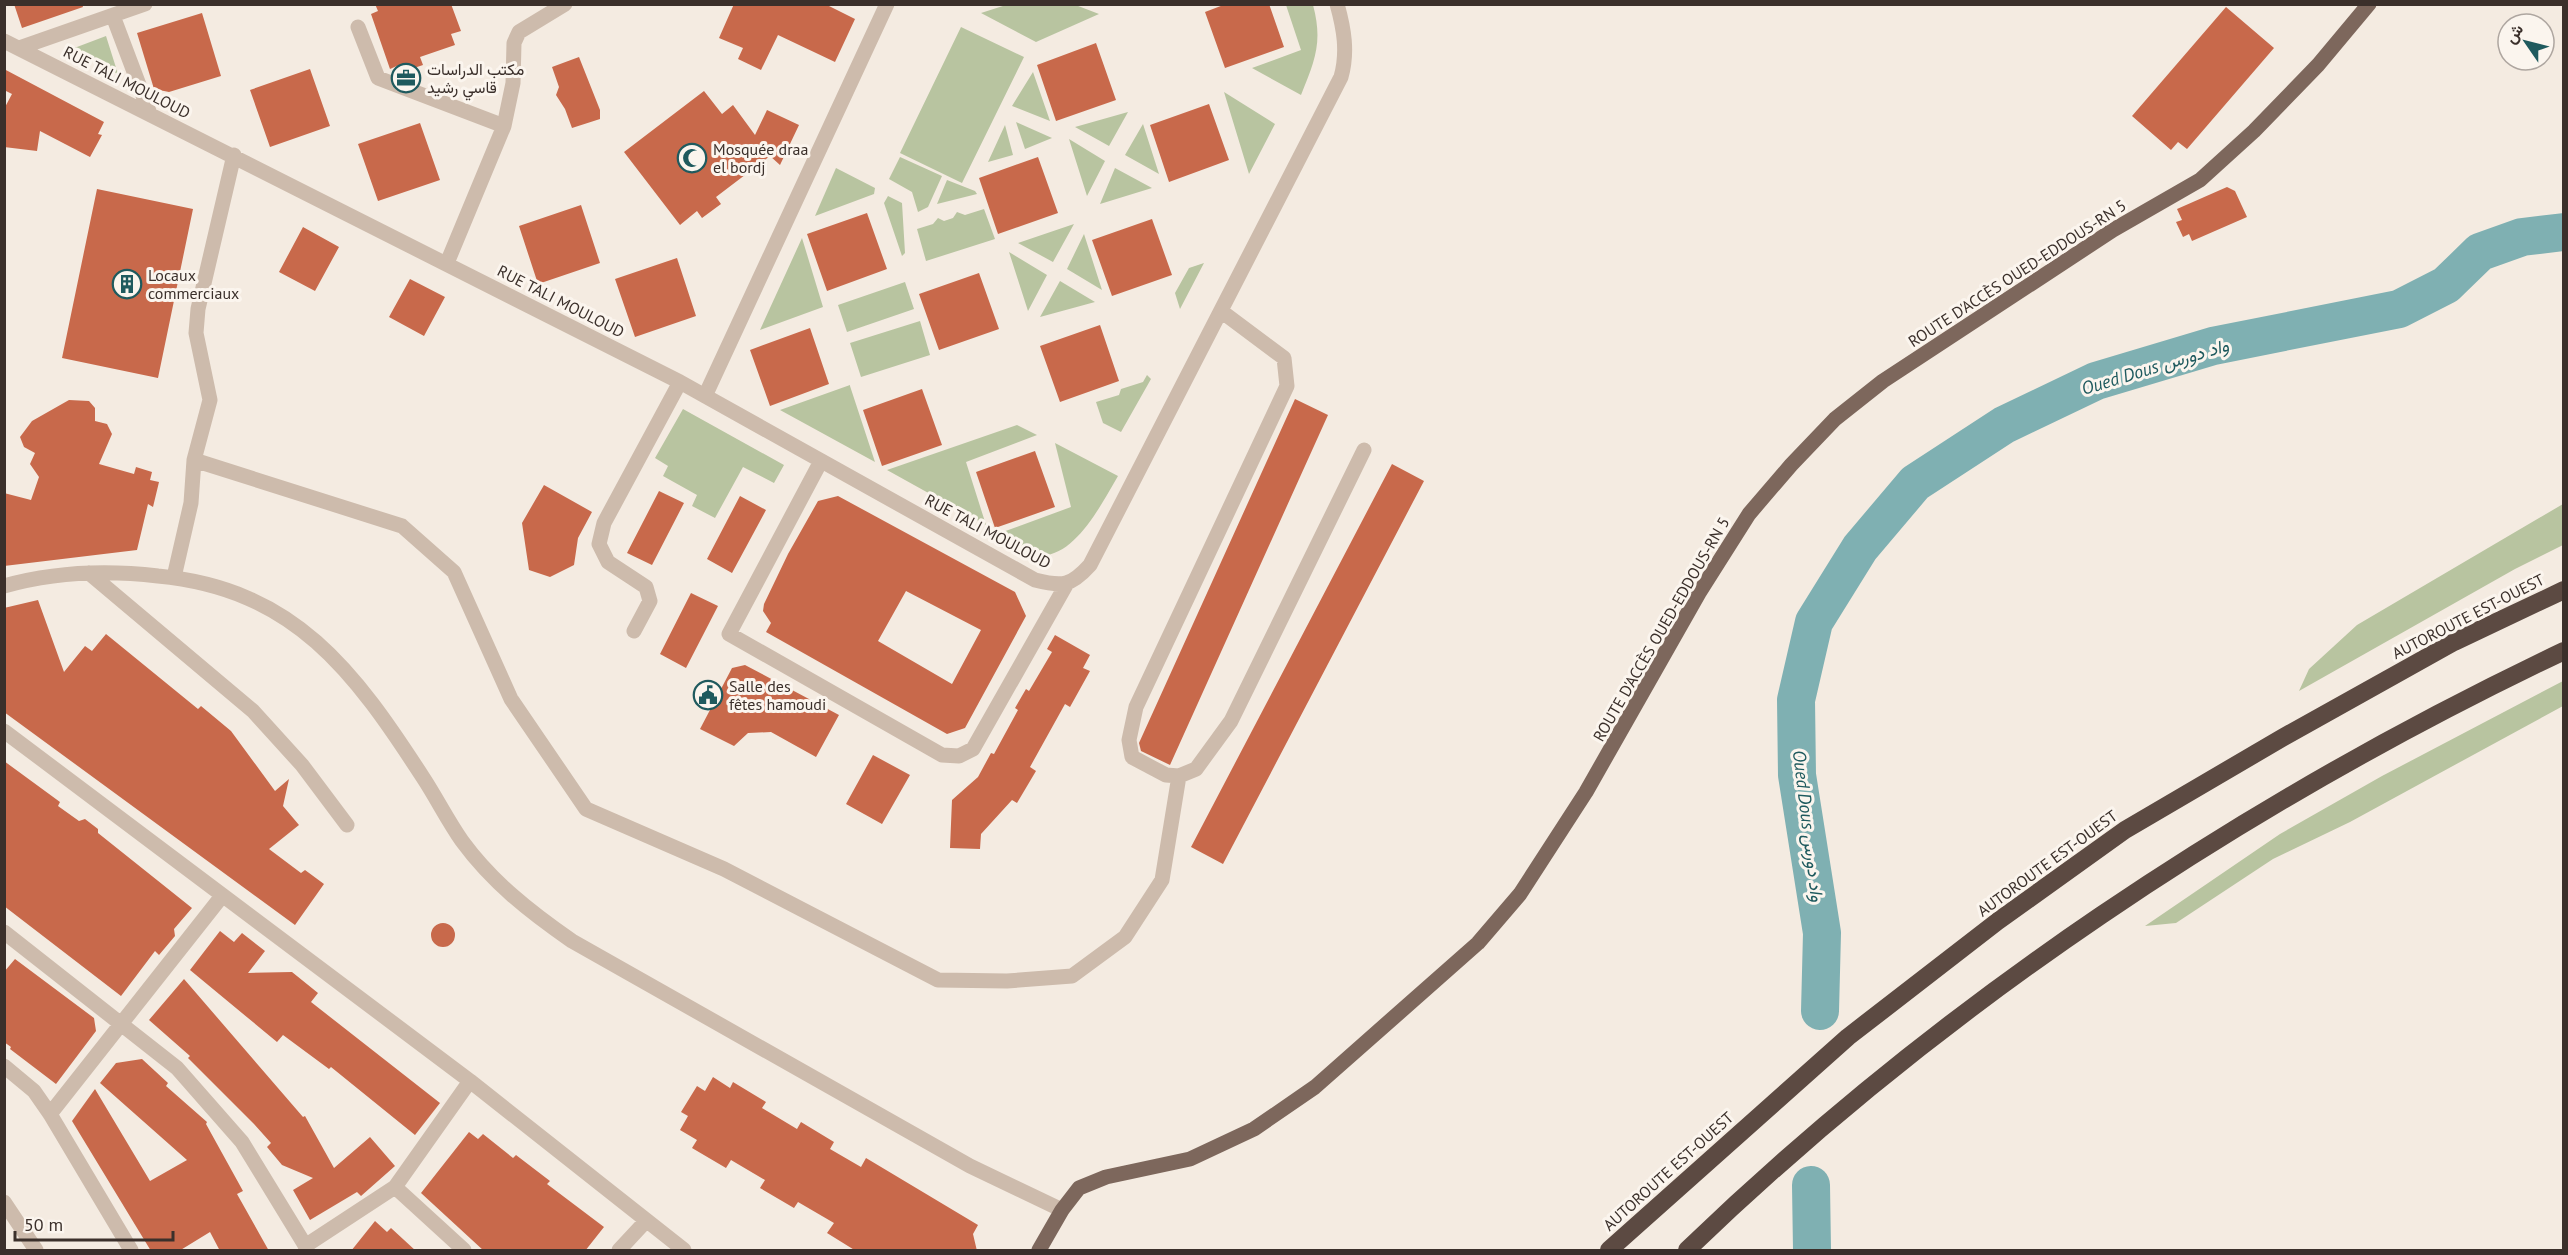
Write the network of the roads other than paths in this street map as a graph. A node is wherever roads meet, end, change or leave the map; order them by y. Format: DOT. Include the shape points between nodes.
graph roads {
  1 [pos="145,4"];
  2 [pos="565,4"];
  3 [pos="887,4"];
  4 [pos="1337,4"];
  5 [pos="2369,4"];
  6 [pos="113,16"];
  7 [pos="358,27"];
  8 [pos="4,41"];
  9 [pos="19,48"];
  10 [pos="150,114"];
  11 [pos="504,126"];
  12 [pos="234,155"];
  13 [pos="447,263"];
  14 [pos="1221,311"];
  15 [pos="681,382"];
  16 [pos="705,396"];
  17 [pos="1364,450"];
  18 [pos="194,460"];
  19 [pos="821,461"];
  20 [pos="89,573"];
  21 [pos="174,577"];
  22 [pos="1066,585"];
  23 [pos="4,586"];
  24 [pos="2564,590"];
  25 [pos="634,631"];
  26 [pos="2564,651"];
  27 [pos="4,731"];
  28 [pos="1179,776"];
  29 [pos="347,825"];
  30 [pos="222,896"];
  31 [pos="4,932"];
  32 [pos="122,1023"];
  33 [pos="4,1066"];
  34 [pos="470,1081"];
  35 [pos="50,1114"];
  36 [pos="395,1187"];
  37 [pos="4,1202"];
  38 [pos="1062,1210"];
  39 [pos="646,1221"];
  40 [pos="307,1248"];
  41 [pos="1689,1249"];
  42 [pos="36,1251"];
  43 [pos="131,1251"];
  44 [pos="464,1251"];
  45 [pos="619,1251"];
  46 [pos="684,1251"];
  47 [pos="1040,1251"];
  48 [pos="1609,1251"];
  1 -- 6 [label="street"];
  2 -- 11 [label="street" via="519,32 514,43 513,83"];
  3 -- 16 [label="street"];
  4 -- 14 [label="street" via="1345,42 1341,77"];
  5 -- 38 [label="main road, ROUTE D'ACCÈS OUED-EDDOUS-RN 5" via="2318,65 2200,180 2113,230 1883,381 1813,442 1749,514 1699,593 1586,792 1520,894 1461,958 1315,1087 1254,1129 1190,1159 1106,1177 1079,1188"];
  6 -- 9 [label="street"];
  6 -- 10 [label="street"];
  7 -- 11 [label="street" via="378,78"];
  8 -- 9 [label="street, RUE TALI MOULOUD"];
  9 -- 10 [label="street, RUE TALI MOULOUD"];
  10 -- 12 [label="street, RUE TALI MOULOUD"];
  11 -- 13 [label="street"];
  12 -- 13 [label="street, RUE TALI MOULOUD"];
  12 -- 18 [label="street" via="198,309 196,333 210,400"];
  13 -- 15 [label="street, RUE TALI MOULOUD"];
  14 -- 22 [label="street, RUE TALI MOULOUD" via="1090,565 1078,579"];
  14 -- 28 [label="street" via="1284,358 1287,386 1136,707 1129,740 1132,758 1166,775"];
  15 -- 16 [label="street, RUE TALI MOULOUD"];
  15 -- 25 [label="street" via="604,523 599,544 608,562 646,587 650,601"];
  16 -- 19 [label="street, RUE TALI MOULOUD"];
  17 -- 28 [label="street" via="1231,721 1196,769"];
  18 -- 21 [label="street" via="191,503"];
  18 -- 28 [label="street" via="402,526 454,572 511,699 586,809 724,868 938,980 1007,981 1072,976 1125,937 1162,879"];
  19 -- 22 [label="street, RUE TALI MOULOUD" via="1035,580"];
  19 -- 22 [label="street" via="729,634 942,754 959,756 973,749"];
  20 -- 21 [label="street"];
  20 -- 23 [label="street"];
  20 -- 29 [label="street" via="253,711 302,765"];
  21 -- 38 [label="street" via="257,601 284,615 336,658 393,732 462,841 508,893 534,915 572,941 970,1166"];
  24 -- 48 [label="highway, AUTOROUTE EST-OUEST" via="2454,642 2125,830 1998,921 1848,1037"];
  26 -- 41 [label="highway" via="2390,740 2203,849 2032,964 1867,1089"];
  27 -- 30 [label="street"];
  30 -- 32 [label="street"];
  30 -- 34 [label="street"];
  31 -- 32 [label="street"];
  32 -- 35 [label="street"];
  32 -- 40 [label="street" via="177,1068 213,1106 242,1142"];
  33 -- 35 [label="street" via="34,1092"];
  34 -- 36 [label="street"];
  34 -- 39 [label="street"];
  35 -- 43 [label="street"];
  36 -- 40 [label="street"];
  36 -- 44 [label="street"];
  37 -- 42 [label="street"];
  38 -- 47 [label="main road, ROUTE D'ACCÈS OUED-EDDOUS-RN 5"];
  39 -- 45 [label="street"];
  39 -- 46 [label="street"];
}
